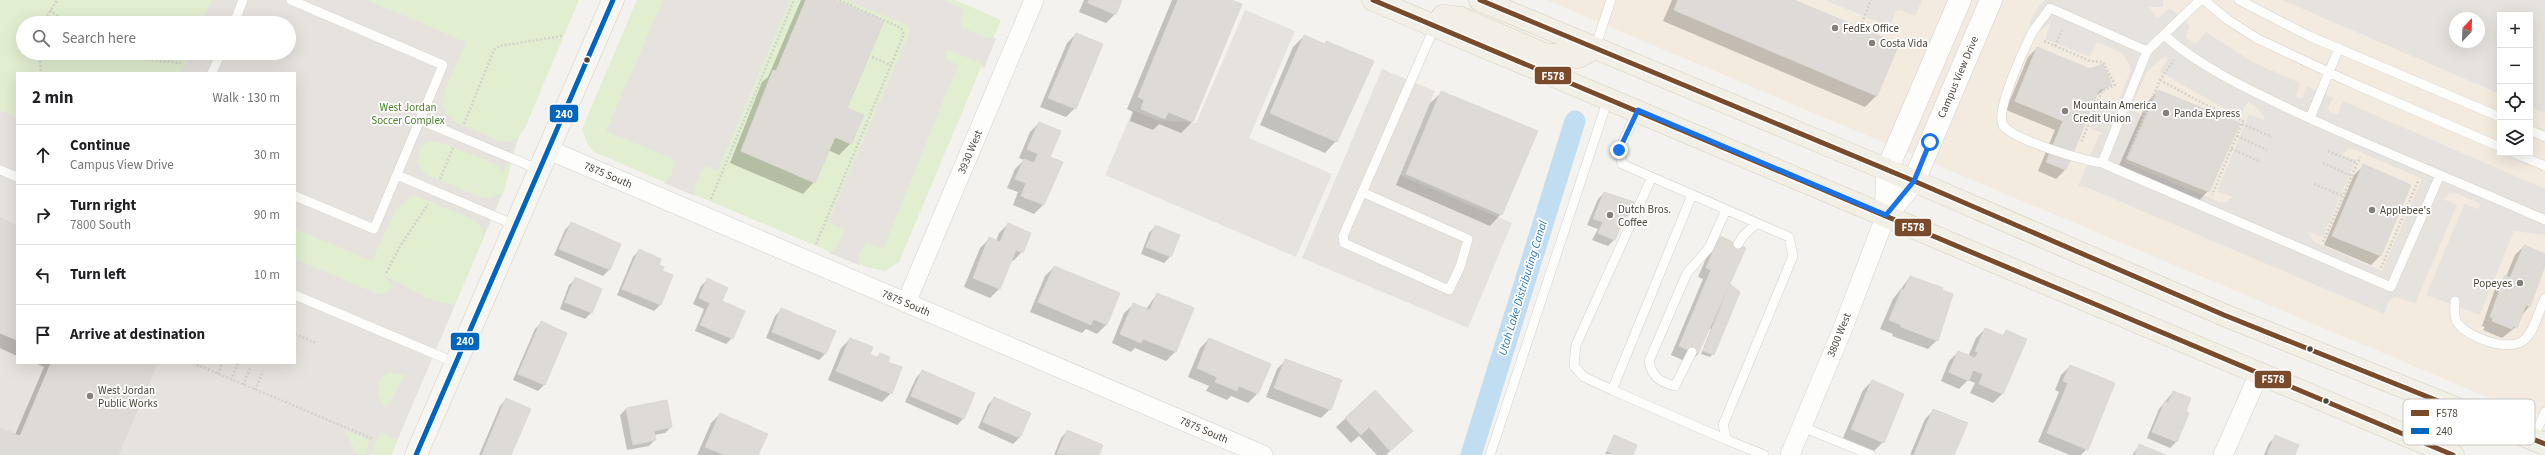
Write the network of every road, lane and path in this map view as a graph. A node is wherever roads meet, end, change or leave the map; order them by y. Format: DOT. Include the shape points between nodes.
graph roads {
  1 [pos="57,0"];
  2 [pos="243,0"];
  3 [pos="291,0"];
  4 [pos="613,0"];
  5 [pos="794,0"];
  6 [pos="839,0"];
  7 [pos="1034,0"];
  8 [pos="1373,0"];
  9 [pos="1480,0"];
  10 [pos="1611,0"];
  11 [pos="1871,0"];
  12 [pos="1960,0"];
  13 [pos="1991,0"];
  14 [pos="2200,0"];
  15 [pos="2204,0"];
  16 [pos="2239,0"];
  17 [pos="50,10"];
  18 [pos="47,16"];
  19 [pos="57,16"];
  20 [pos="237,16"];
  21 [pos="1862,23"];
  22 [pos="1435,26"];
  23 [pos="2164,35"];
  24 [pos="562,36"];
  25 [pos="2042,40"];
  26 [pos="1595,48"];
  27 [pos="2339,48"];
  28 [pos="2181,49"];
  29 [pos="2147,51"];
  30 [pos="872,57"];
  31 [pos="40,60"];
  32 [pos="152,60"];
  33 [pos="218,60"];
  34 [pos="181,63"];
  35 [pos="891,65"];
  36 [pos="41,72"];
  37 [pos="212,72"];
  38 [pos="2329,72"];
  39 [pos="2160,80"];
  40 [pos="1609,98"];
  41 [pos="1638,110"];
  42 [pos="2497,116"];
  43 [pos="2310,118"];
  44 [pos="420,120"];
  45 [pos="2242,124"];
  46 [pos="463,125"];
  47 [pos="859,130"];
  48 [pos="2533,131"];
  49 [pos="863,132"];
  50 [pos="2085,133"];
  51 [pos="2236,136"];
  52 [pos="2272,137"];
  53 [pos="2545,137"];
  54 [pos="2497,146"];
  55 [pos="453,148"];
  56 [pos="2231,149"];
  57 [pos="549,150"];
  58 [pos="2267,150"];
  59 [pos="2328,151"];
  60 [pos="2362,153"];
  61 [pos="2521,156"];
  62 [pos="2261,162"];
  63 [pos="2133,163"];
  64 [pos="2323,163"];
  65 [pos="2357,163"];
  66 [pos="2102,164"];
  67 [pos="2545,166"];
  68 [pos="0,170"];
  69 [pos="540,170"];
  70 [pos="1887,170"];
  71 [pos="397,175"];
  72 [pos="2440,175"];
  73 [pos="2352,176"];
  74 [pos="2412,176"];
  75 [pos="16,177"];
  76 [pos="440,179"];
  77 [pos="1651,179"];
  78 [pos="1914,181"];
  79 [pos="2314,184"];
  80 [pos="1362,192"];
  81 [pos="2204,193"];
  82 [pos="1692,195"];
  83 [pos="296,196"];
  84 [pos="2343,196"];
  85 [pos="711,200"];
  86 [pos="429,202"];
  87 [pos="1726,210"];
  88 [pos="1886,215"];
  89 [pos="2545,220"];
  90 [pos="1757,223"];
  91 [pos="516,225"];
  92 [pos="816,244"];
  93 [pos="1738,244"];
  94 [pos="2322,245"];
  95 [pos="2373,266"];
  96 [pos="386,273"];
  97 [pos="296,296"];
  98 [pos="2545,298"];
  99 [pos="2455,301"];
  100 [pos="906,303"];
  101 [pos="296,334"];
  102 [pos="316,343"];
  103 [pos="1692,352"];
  104 [pos="195,364"];
  105 [pos="204,364"];
  106 [pos="222,364"];
  107 [pos="238,364"];
  108 [pos="456,364"];
  109 [pos="251,366"];
  110 [pos="202,367"];
  111 [pos="263,371"];
  112 [pos="218,374"];
  113 [pos="2259,374"];
  114 [pos="231,380"];
  115 [pos="243,385"];
  116 [pos="255,390"];
  117 [pos="1612,390"];
  118 [pos="2434,399"];
  119 [pos="2545,412"];
  120 [pos="1800,426"];
  121 [pos="2403,434"];
  122 [pos="373,440"];
  123 [pos="1727,440"];
  124 [pos="2539,441"];
  125 [pos="2429,445"];
  126 [pos="416,455"];
  127 [pos="1264,455"];
  128 [pos="1490,455"];
  129 [pos="1764,455"];
  130 [pos="1790,455"];
  131 [pos="1871,455"];
  132 [pos="2223,455"];
  133 [pos="2453,455"];
  1 -- 17 [label="path"];
  2 -- 20 [label="lane"];
  3 -- 44 [label="lane" via="443,65"];
  4 -- 57 [label="main road"];
  5 -- 85 [label="path"];
  6 -- 35 [label="path" via="904,30"];
  7 -- 100 [label="street, 3930 West"];
  8 -- 22 [label="main road"];
  9 -- 26 [label="main road"];
  10 -- 26 [label="lane"];
  11 -- 21 [label="path"];
  12 -- 70 [label="street"];
  13 -- 78 [label="street, Campus View Drive"];
  14 -- 23 [label="lane"];
  15 -- 38 [label="lane" via="2228,20 2258,39"];
  16 -- 27 [label="lane" via="2273,19"];
  17 -- 18 [label="path"];
  17 -- 19 [label="path"];
  22 -- 26 [label="main road" via="1443,16 1461,18 1544,54 1578,57"];
  22 -- 40 [label="main road"];
  22 -- 80 [label="lane"];
  23 -- 28 [label="lane"];
  23 -- 29 [label="lane"];
  24 -- 46 [label="path" via="499,46 494,50"];
  25 -- 50 [label="path" via="2090,61 2103,62 2114,85 2102,91"];
  26 -- 70 [label="main road"];
  27 -- 38 [label="lane"];
  27 -- 42 [label="lane"];
  28 -- 39 [label="path"];
  28 -- 43 [label="lane" via="2212,70"];
  29 -- 66 [label="lane"];
  29 -- 66 [label="lane" via="2050,8 2026,44 2002,107 2001,120 2009,132 2071,157"];
  30 -- 35 [label="path"];
  31 -- 36 [label="path"];
  32 -- 34 [label="path"];
  33 -- 37 [label="lane"];
  35 -- 49 [label="path"];
  38 -- 43 [label="lane"];
  38 -- 54 [label="lane"];
  39 -- 45 [label="path" via="2204,104 2243,121"];
  39 -- 63 [label="path" via="2126,160"];
  40 -- 41 [label="main road"];
  40 -- 128 [label="lane"];
  41 -- 77 [label="lane" via="1619,150 1622,164"];
  41 -- 88 [label="main road"];
  43 -- 72 [label="lane"];
  44 -- 69 [label="lane"];
  44 -- 71 [label="lane"];
  45 -- 51 [label="path"];
  45 -- 52 [label="path"];
  47 -- 49 [label="path"];
  48 -- 53 [label="lane"];
  49 -- 92 [label="path"];
  51 -- 56 [label="path"];
  51 -- 58 [label="path"];
  55 -- 76 [label="path"];
  56 -- 62 [label="path"];
  56 -- 81 [label="path" via="2211,196"];
  57 -- 69 [label="main road"];
  57 -- 100 [label="street, 7875 South"];
  59 -- 65 [label="path"];
  60 -- 65 [label="path"];
  61 -- 67 [label="lane"];
  64 -- 73 [label="path"];
  65 -- 73 [label="path"];
  66 -- 72 [label="lane" via="2391,287"];
  68 -- 75 [label="lane"];
  69 -- 91 [label="main road"];
  70 -- 78 [label="main road"];
  70 -- 88 [label="street"];
  71 -- 83 [label="lane" via="374,229"];
  71 -- 91 [label="lane"];
  72 -- 89 [label="lane"];
  73 -- 84 [label="path"];
  74 -- 95 [label="path" via="2419,179 2413,193 2380,269"];
  77 -- 82 [label="lane"];
  77 -- 117 [label="lane" via="1576,345 1574,366 1584,377"];
  78 -- 88 [label="street, Campus View Drive"];
  78 -- 118 [label="main road" via="2224,315"];
  79 -- 84 [label="path"];
  80 -- 80 [label="lane" via="1343,236 1344,243 1449,290 1460,267 1468,239"];
  82 -- 87 [label="lane"];
  82 -- 117 [label="lane"];
  84 -- 94 [label="path"];
  86 -- 96 [label="path" via="400,245"];
  87 -- 90 [label="lane"];
  87 -- 103 [label="lane" via="1709,248 1687,273 1649,361 1652,373 1661,382 1675,386"];
  88 -- 113 [label="main road"];
  88 -- 120 [label="street, 3800 West" via="1841,333"];
  90 -- 93 [label="lane"];
  90 -- 123 [label="lane" via="1789,237 1793,256 1723,425"];
  91 -- 108 [label="main road"];
  97 -- 108 [label="lane"];
  98 -- 99 [label="lane" via="2526,339 2519,344 2501,346 2463,329 2455,318"];
  100 -- 127 [label="street, 7875 South"];
  101 -- 102 [label="path"];
  104 -- 110 [label="path"];
  105 -- 110 [label="path"];
  106 -- 112 [label="path"];
  107 -- 114 [label="path"];
  108 -- 126 [label="main road"];
  109 -- 115 [label="path"];
  110 -- 112 [label="path"];
  111 -- 116 [label="path"];
  112 -- 114 [label="path"];
  113 -- 121 [label="main road"];
  113 -- 132 [label="street"];
  114 -- 115 [label="path"];
  115 -- 116 [label="path"];
  116 -- 122 [label="path"];
  117 -- 123 [label="lane"];
  119 -- 124 [label="lane"];
  120 -- 130 [label="street, 3800 West"];
  120 -- 131 [label="lane"];
  123 -- 129 [label="lane"];
  125 -- 133 [label="main road"];
}
